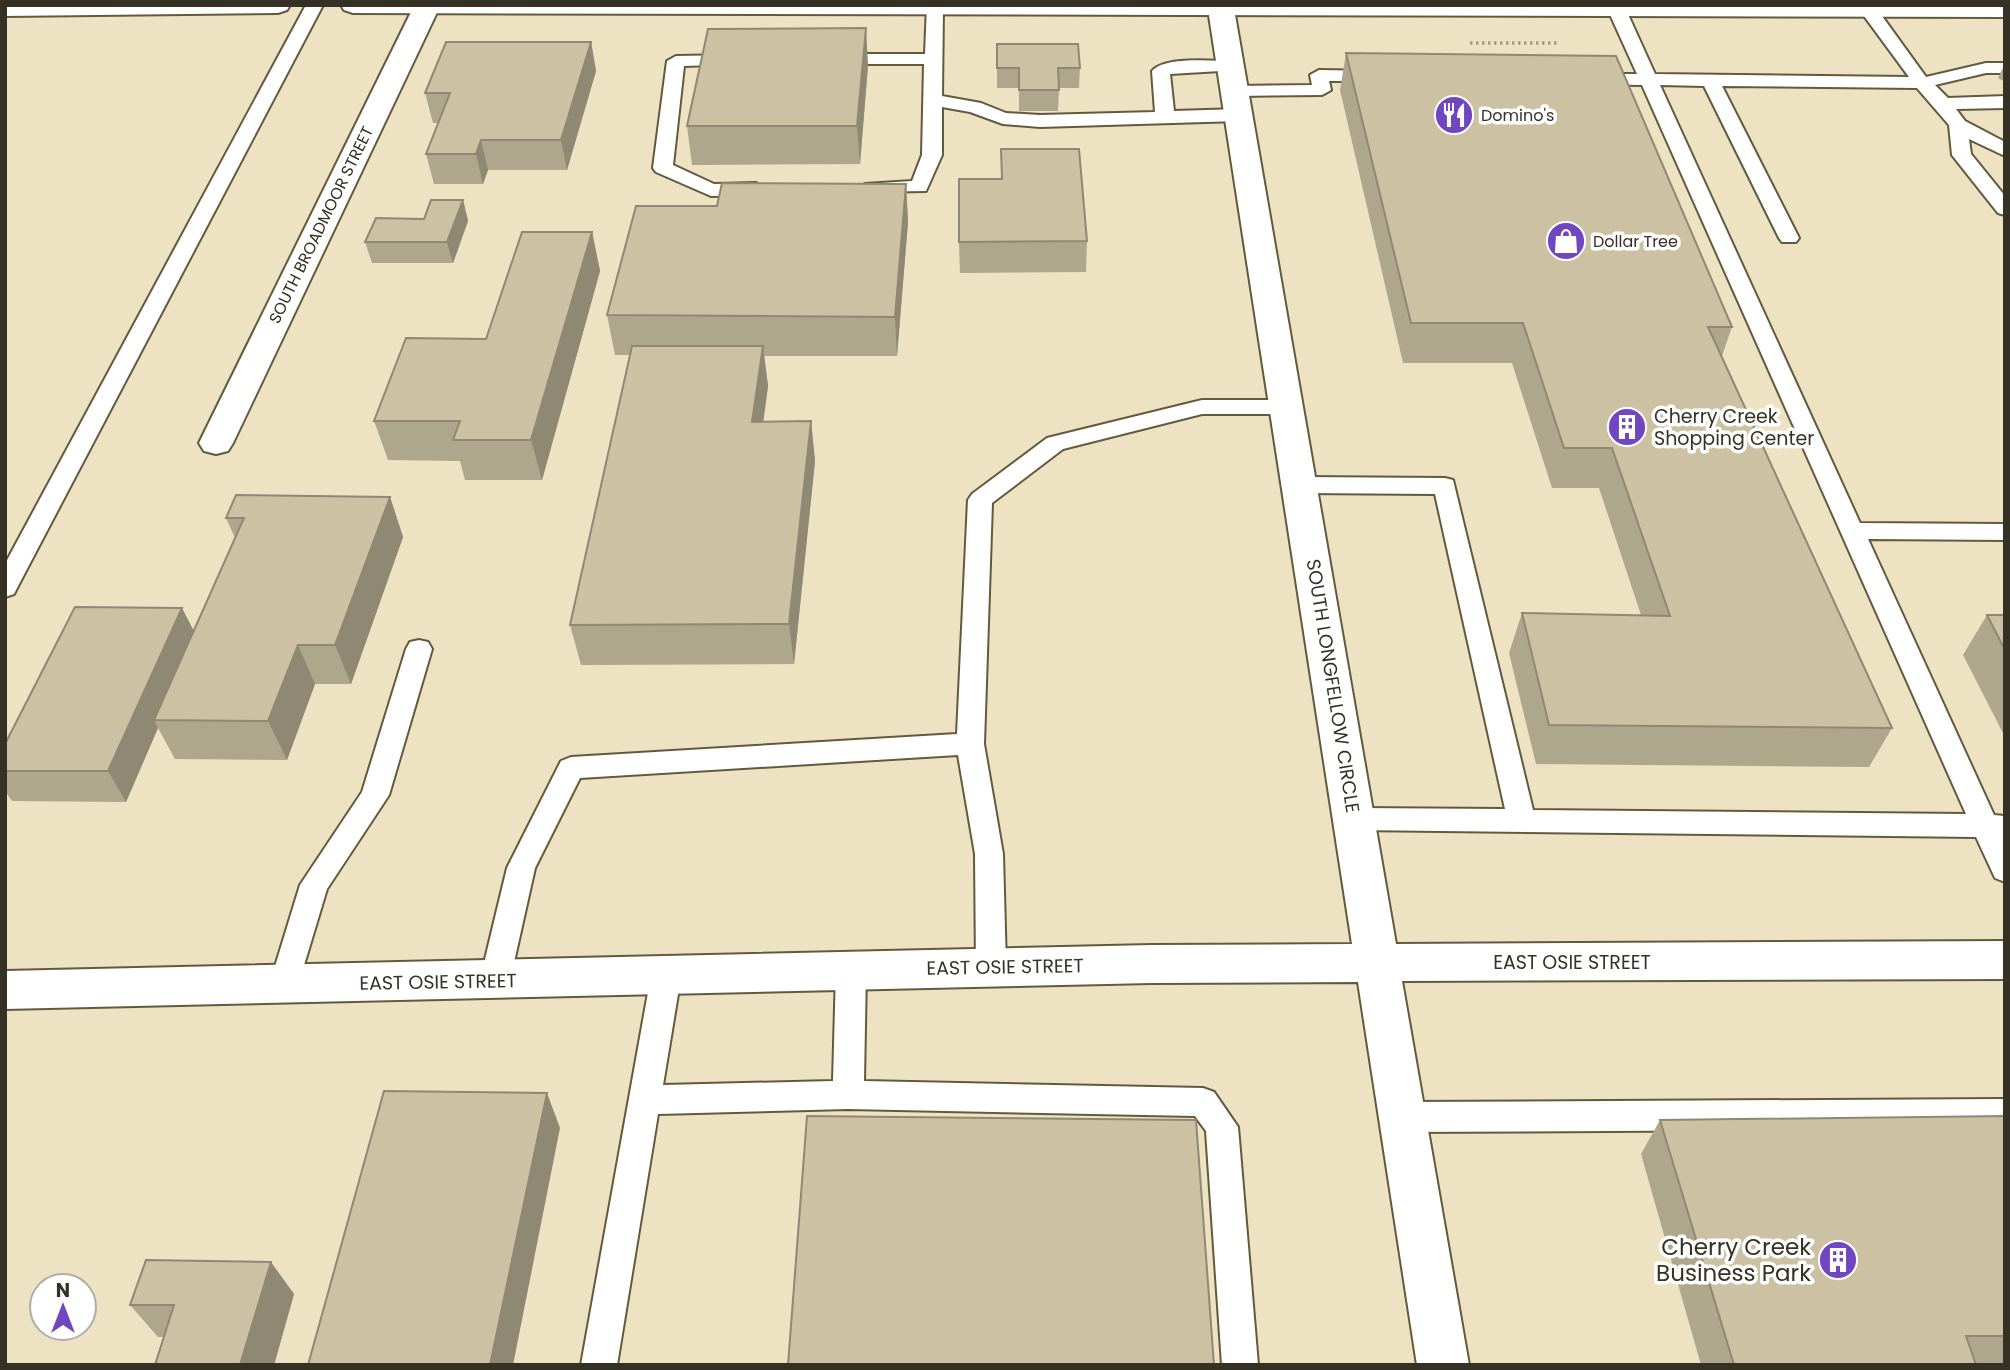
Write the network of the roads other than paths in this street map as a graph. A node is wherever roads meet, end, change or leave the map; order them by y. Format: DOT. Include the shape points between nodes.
graph roads {
  1 [pos="278,5"];
  2 [pos="315,5"];
  3 [pos="353,5"];
  4 [pos="427,6"];
  5 [pos="634,6"];
  6 [pos="830,6"];
  7 [pos="889,6"];
  8 [pos="1002,7"];
  9 [pos="1093,7"];
  10 [pos="1187,7"];
  11 [pos="1283,7"];
  12 [pos="1478,7"];
  13 [pos="1918,7"];
  14 [pos="5,8"];
  15 [pos="934,8"];
  16 [pos="1734,8"];
  17 [pos="1221,9"];
  18 [pos="1618,9"];
  19 [pos="1868,9"];
  20 [pos="2005,9"];
  21 [pos="814,59"];
  22 [pos="934,59"];
  23 [pos="759,60"];
  24 [pos="2005,68"];
  25 [pos="1402,76"];
  26 [pos="1567,78"];
  27 [pos="1650,80"];
  28 [pos="1710,80"];
  29 [pos="1922,83"];
  30 [pos="1235,91"];
  31 [pos="933,100"];
  32 [pos="2002,102"];
  33 [pos="1943,104"];
  34 [pos="1165,117"];
  35 [pos="1958,125"];
  36 [pos="2005,150"];
  37 [pos="849,188"];
  38 [pos="780,189"];
  39 [pos="2005,209"];
  40 [pos="1789,238"];
  41 [pos="1287,407"];
  42 [pos="216,443"];
  43 [pos="1300,485"];
  44 [pos="1853,531"];
  45 [pos="2005,532"];
  46 [pos="5,588"];
  47 [pos="419,649"];
  48 [pos="970,744"];
  49 [pos="1355,819"];
  50 [pos="1522,821"];
  51 [pos="1995,825"];
  52 [pos="2005,870"];
  53 [pos="2005,960"];
  54 [pos="1379,963"];
  55 [pos="991,968"];
  56 [pos="851,971"];
  57 [pos="666,976"];
  58 [pos="495,980"];
  59 [pos="284,986"];
  60 [pos="5,990"];
  61 [pos="848,1095"];
  62 [pos="643,1114"];
  63 [pos="2005,1114"];
  64 [pos="1403,1116"];
  65 [pos="599,1365"];
  66 [pos="1240,1365"];
  67 [pos="1443,1365"];
  1 -- 14 [label="street"];
  2 -- 46 [label="lane"];
  3 -- 4 [label="street"];
  4 -- 5 [label="street"];
  4 -- 42 [label="street, SOUTH BROADMOOR STREET"];
  5 -- 6 [label="street"];
  6 -- 7 [label="street"];
  7 -- 15 [label="street"];
  8 -- 9 [label="street"];
  8 -- 15 [label="street"];
  9 -- 10 [label="street"];
  10 -- 17 [label="street"];
  11 -- 12 [label="street"];
  11 -- 17 [label="street"];
  12 -- 18 [label="street"];
  13 -- 19 [label="street"];
  13 -- 20 [label="street"];
  15 -- 22 [label="lane"];
  16 -- 18 [label="street"];
  16 -- 19 [label="street"];
  17 -- 30 [label="street, SOUTH LONGFELLOW CIRCLE"];
  18 -- 27 [label="lane"];
  19 -- 29 [label="lane"];
  21 -- 22 [label="lane"];
  22 -- 31 [label="lane"];
  23 -- 38 [label="lane" via="676,61 663,168 711,190"];
  24 -- 29 [label="lane"];
  25 -- 30 [label="lane" via="1319,75 1322,90"];
  26 -- 27 [label="lane"];
  27 -- 28 [label="lane"];
  27 -- 44 [label="lane"];
  28 -- 29 [label="lane"];
  28 -- 40 [label="lane"];
  29 -- 33 [label="lane"];
  30 -- 34 [label="lane"];
  30 -- 34 [label="lane" via="1173,67 1161,71"];
  30 -- 41 [label="street, SOUTH LONGFELLOW CIRCLE"];
  31 -- 34 [label="lane" via="1015,119"];
  31 -- 37 [label="lane" via="932,155 919,187"];
  32 -- 33 [label="lane"];
  33 -- 35 [label="lane"];
  35 -- 36 [label="lane"];
  35 -- 39 [label="lane" via="1962,155"];
  41 -- 43 [label="street, SOUTH LONGFELLOW CIRCLE"];
  41 -- 48 [label="lane" via="1202,407 1055,443 981,500"];
  43 -- 49 [label="street, SOUTH LONGFELLOW CIRCLE"];
  43 -- 50 [label="lane" via="1445,486"];
  44 -- 45 [label="lane"];
  44 -- 51 [label="lane"];
  47 -- 59 [label="lane" via="375,794 314,885"];
  48 -- 55 [label="lane" via="989,854"];
  48 -- 58 [label="lane" via="571,768 521,868"];
  49 -- 50 [label="lane"];
  49 -- 54 [label="street, SOUTH LONGFELLOW CIRCLE"];
  50 -- 51 [label="lane"];
  51 -- 52 [label="lane"];
  53 -- 54 [label="street, EAST OSIE STREET"];
  54 -- 55 [label="street, EAST OSIE STREET"];
  54 -- 64 [label="street, SOUTH LONGFELLOW CIRCLE"];
  55 -- 56 [label="street, EAST OSIE STREET"];
  56 -- 57 [label="street, EAST OSIE STREET"];
  56 -- 61 [label="lane"];
  57 -- 58 [label="street, EAST OSIE STREET"];
  57 -- 62 [label="lane"];
  58 -- 59 [label="street, EAST OSIE STREET"];
  59 -- 60 [label="street, EAST OSIE STREET"];
  61 -- 62 [label="lane"];
  61 -- 66 [label="lane" via="1203,1102 1222,1127"];
  62 -- 65 [label="lane"];
  63 -- 64 [label="lane"];
  64 -- 67 [label="street, SOUTH LONGFELLOW CIRCLE"];
}
